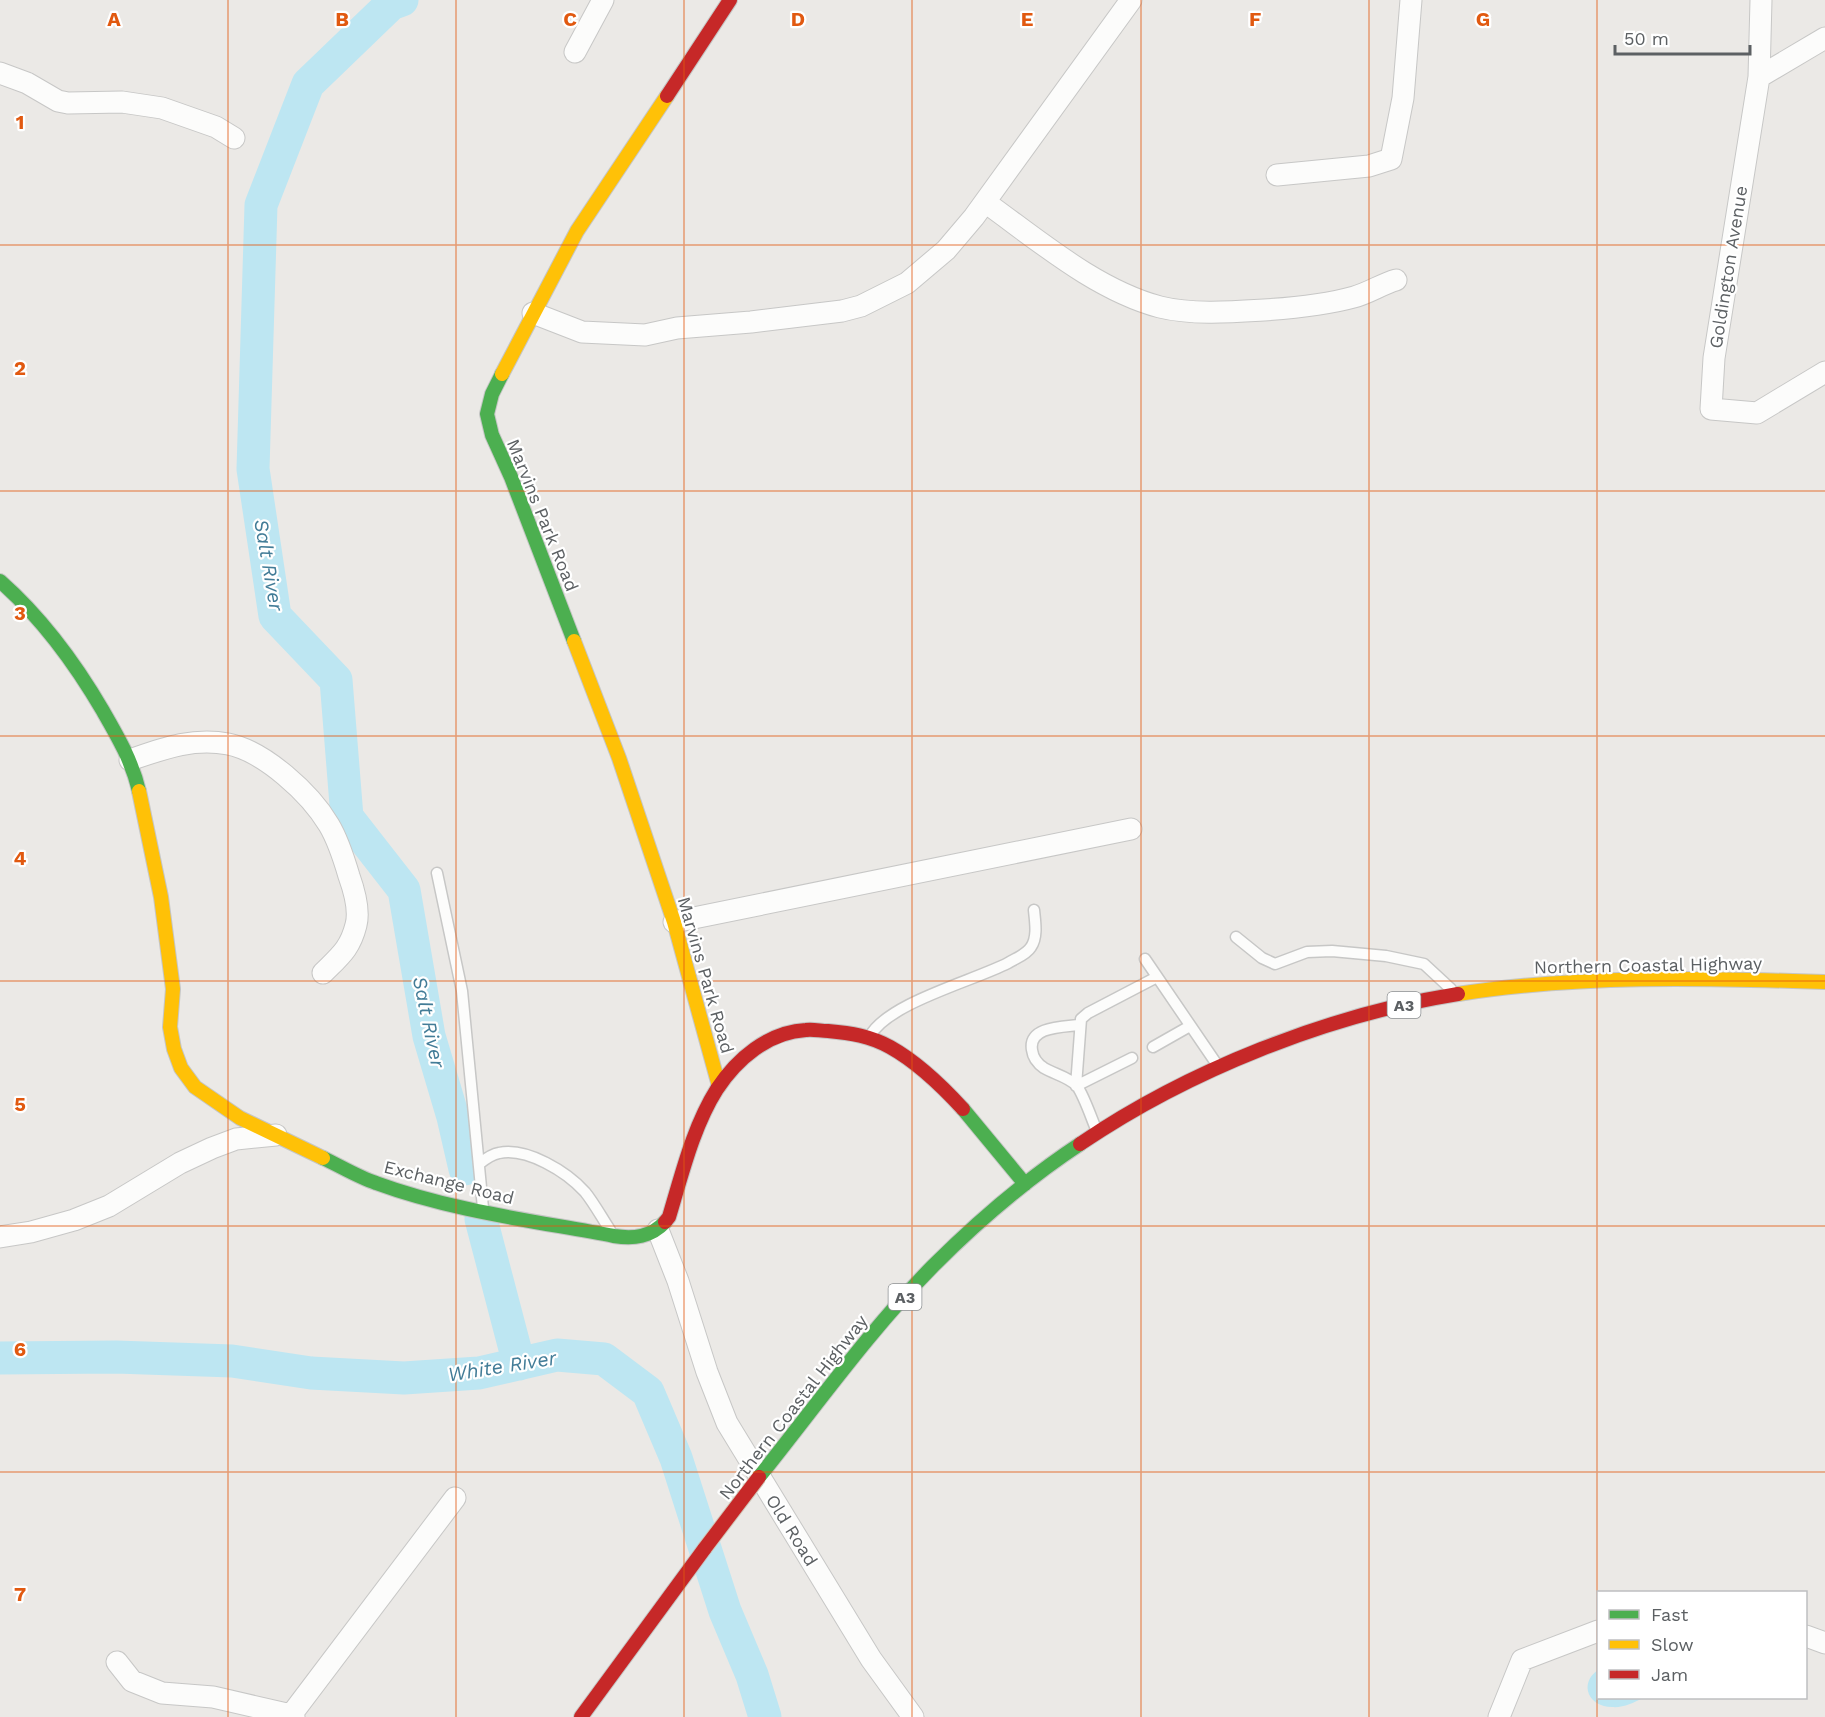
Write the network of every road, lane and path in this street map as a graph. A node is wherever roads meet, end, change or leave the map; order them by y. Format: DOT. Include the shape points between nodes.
graph roads {
  1 [pos="603,0"];
  2 [pos="730,0"];
  3 [pos="1131,0"];
  4 [pos="1411,0"];
  5 [pos="1761,0"];
  6 [pos="1825,38"];
  7 [pos="575,52"];
  8 [pos="0,73"];
  9 [pos="1759,77"];
  10 [pos="234,138"];
  11 [pos="1277,175"];
  12 [pos="985,202"];
  13 [pos="1396,280"];
  14 [pos="533,313"];
  15 [pos="1825,372"];
  16 [pos="0,581"];
  17 [pos="130,760"];
  18 [pos="1131,829"];
  19 [pos="437,873"];
  20 [pos="1034,910"];
  21 [pos="674,922"];
  22 [pos="1236,937"];
  23 [pos="1145,959"];
  24 [pos="323,973"];
  25 [pos="1157,977"];
  26 [pos="1825,982"];
  27 [pos="1456,994"];
  28 [pos="1079,1025"];
  29 [pos="1190,1026"];
  30 [pos="870,1037"];
  31 [pos="1153,1047"];
  32 [pos="1132,1058"];
  33 [pos="1220,1069"];
  34 [pos="719,1086"];
  35 [pos="1076,1086"];
  36 [pos="1098,1132"];
  37 [pos="277,1135"];
  38 [pos="479,1164"];
  39 [pos="1025,1184"];
  40 [pos="483,1210"];
  41 [pos="658,1230"];
  42 [pos="614,1236"];
  43 [pos="0,1237"];
  44 [pos="455,1498"];
  45 [pos="1597,1632"];
  46 [pos="1807,1636"];
  47 [pos="1825,1642"];
  48 [pos="117,1662"];
  49 [pos="292,1716"];
  50 [pos="581,1717"];
  51 [pos="913,1717"];
  52 [pos="1499,1717"];
  1 -- 7 [label="street"];
  2 -- 14 [label="street, Marvins Park Road" via="577,231"];
  3 -- 12 [label="street"];
  4 -- 11 [label="street" via="1403,98 1391,159 1369,166"];
  5 -- 9 [label="street, Goldington Avenue"];
  6 -- 9 [label="street"];
  8 -- 10 [label="street" via="58,101 122,102 162,108 216,127"];
  9 -- 15 [label="street, Goldington Avenue" via="1714,358 1711,409 1757,413"];
  12 -- 13 [label="street" via="1074,266 1160,307 1237,312 1307,306 1356,297"];
  12 -- 14 [label="street" via="946,250 907,283 842,311 677,328 645,335 582,332"];
  14 -- 21 [label="street, Marvins Park Road" via="492,394 488,420 494,444 511,477 619,758"];
  16 -- 17 [label="street, Exchange Road" via="80,671"];
  17 -- 24 [label="street" via="198,740 230,744 264,759 308,797 329,825 355,891 357,922 348,948"];
  17 -- 37 [label="street, Exchange Road" via="160,897 173,989 170,1028 181,1068 195,1087 240,1118"];
  18 -- 21 [label="street"];
  19 -- 38 [label="lane" via="462,991"];
  20 -- 30 [label="lane" via="1034,939 1029,950 1000,967 894,1012"];
  21 -- 34 [label="street, Marvins Park Road"];
  22 -- 27 [label="lane" via="1275,964 1307,952 1332,951 1424,964"];
  23 -- 25 [label="lane"];
  25 -- 28 [label="lane" via="1088,1013"];
  25 -- 29 [label="lane"];
  26 -- 27 [label="street, Northern Coastal Highway / A3" via="1562,981"];
  27 -- 33 [label="street, Northern Coastal Highway / A3" via="1402,1005 1297,1037"];
  28 -- 35 [label="lane"];
  28 -- 35 [label="lane" via="1046,1030 1033,1039 1031,1048 1042,1067"];
  29 -- 31 [label="lane"];
  29 -- 33 [label="lane"];
  30 -- 34 [label="street" via="803,1030 784,1034 746,1057"];
  30 -- 39 [label="street" via="898,1052 935,1081 997,1147"];
  32 -- 35 [label="lane"];
  33 -- 36 [label="street, Northern Coastal Highway / A3"];
  34 -- 41 [label="street" via="697,1129 669,1217"];
  35 -- 36 [label="lane"];
  36 -- 39 [label="street, Northern Coastal Highway / A3"];
  37 -- 40 [label="street, Exchange Road" via="375,1183"];
  37 -- 43 [label="street" via="236,1139 180,1163 109,1206 74,1220"];
  38 -- 40 [label="lane"];
  38 -- 42 [label="lane" via="499,1153 515,1153 552,1166 585,1192"];
  39 -- 50 [label="street, Northern Coastal Highway / A3, bridge" via="960,1240 869,1338 672,1591"];
  40 -- 42 [label="street, Exchange Road"];
  41 -- 42 [label="street, Exchange Road" via="638,1238"];
  41 -- 51 [label="street, Old Road" via="727,1423 872,1659"];
  44 -- 49 [label="street"];
  45 -- 52 [label="street" via="1522,1660"];
  46 -- 47 [label="street"];
  48 -- 49 [label="street" via="132,1681 162,1693 213,1697"];
}
